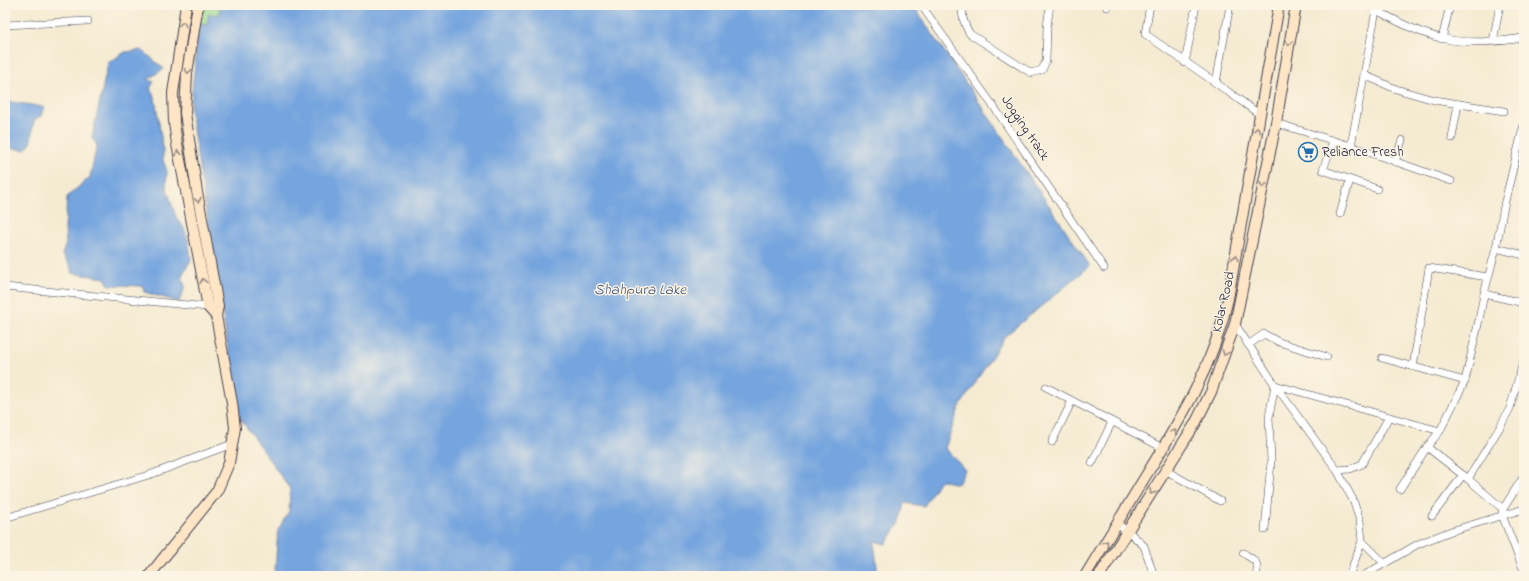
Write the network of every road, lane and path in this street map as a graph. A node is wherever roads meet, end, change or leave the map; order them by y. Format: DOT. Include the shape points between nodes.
graph roads {
  1 [pos="186,5"];
  2 [pos="198,5"];
  3 [pos="921,5"];
  4 [pos="964,5"];
  5 [pos="1050,5"];
  6 [pos="1150,5"];
  7 [pos="1196,5"];
  8 [pos="1230,5"];
  9 [pos="1279,5"];
  10 [pos="1296,5"];
  11 [pos="1368,5"];
  12 [pos="1450,5"];
  13 [pos="1500,5"];
  14 [pos="1376,10"];
  15 [pos="88,21"];
  16 [pos="5,25"];
  17 [pos="1524,38"];
  18 [pos="1442,39"];
  19 [pos="1493,41"];
  20 [pos="1185,63"];
  21 [pos="1364,75"];
  22 [pos="1216,83"];
  23 [pos="1458,104"];
  24 [pos="1504,111"];
  25 [pos="1259,114"];
  26 [pos="1276,123"];
  27 [pos="1524,124"];
  28 [pos="1452,138"];
  29 [pos="1402,140"];
  30 [pos="1333,141"];
  31 [pos="1351,146"];
  32 [pos="1251,161"];
  33 [pos="1395,162"];
  34 [pos="1267,164"];
  35 [pos="1350,180"];
  36 [pos="1452,181"];
  37 [pos="1377,189"];
  38 [pos="1340,214"];
  39 [pos="1496,248"];
  40 [pos="1524,255"];
  41 [pos="1104,268"];
  42 [pos="1488,277"];
  43 [pos="5,287"];
  44 [pos="1484,294"];
  45 [pos="1524,303"];
  46 [pos="218,306"];
  47 [pos="208,307"];
  48 [pos="216,316"];
  49 [pos="1235,324"];
  50 [pos="1248,345"];
  51 [pos="1326,357"];
  52 [pos="1382,358"];
  53 [pos="1524,359"];
  54 [pos="1413,367"];
  55 [pos="1465,381"];
  56 [pos="1275,385"];
  57 [pos="1046,387"];
  58 [pos="1072,400"];
  59 [pos="1389,417"];
  60 [pos="1112,422"];
  61 [pos="1440,431"];
  62 [pos="1052,442"];
  63 [pos="232,444"];
  64 [pos="1427,447"];
  65 [pos="1163,448"];
  66 [pos="1092,463"];
  67 [pos="1165,470"];
  68 [pos="1337,470"];
  69 [pos="1524,476"];
  70 [pos="1466,477"];
  71 [pos="1400,489"];
  72 [pos="1220,501"];
  73 [pos="1524,510"];
  74 [pos="1502,512"];
  75 [pos="1432,516"];
  76 [pos="5,518"];
  77 [pos="1116,525"];
  78 [pos="1127,530"];
  79 [pos="1265,530"];
  80 [pos="1362,541"];
  81 [pos="1243,554"];
  82 [pos="1384,563"];
  83 [pos="1524,571"];
  84 [pos="149,576"];
  85 [pos="1085,576"];
  86 [pos="1099,576"];
  87 [pos="1154,576"];
  88 [pos="1256,576"];
  89 [pos="1349,576"];
  90 [pos="1363,576"];
  47 -- 1 [label="main road, one-way" via="174,122 173,92"];
  2 -- 46 [label="main road, one-way" via="185,113"];
  3 -- 41 [label="street, Jogging track"];
  4 -- 5 [label="street" via="961,13 970,34 1031,73 1042,70 1046,61"];
  6 -- 20 [label="street" via="1145,34"];
  7 -- 20 [label="street"];
  8 -- 22 [label="street"];
  9 -- 25 [label="main road, Kolar Road"];
  10 -- 26 [label="main road, Kolar Road, one-way"];
  11 -- 14 [label="street"];
  12 -- 18 [label="street"];
  13 -- 19 [label="street"];
  14 -- 18 [label="street"];
  14 -- 21 [label="street"];
  15 -- 16 [label="street"];
  17 -- 19 [label="street" via="1504,42"];
  18 -- 19 [label="street"];
  20 -- 22 [label="street"];
  21 -- 23 [label="street" via="1396,89"];
  21 -- 31 [label="street"];
  22 -- 25 [label="street"];
  23 -- 24 [label="street"];
  23 -- 28 [label="street"];
  32 -- 25 [label="main road, Kolar Road, one-way"];
  26 -- 30 [label="street"];
  26 -- 34 [label="main road, Kolar Road"];
  27 -- 39 [label="street"];
  29 -- 33 [label="street"];
  30 -- 31 [label="street"];
  30 -- 35 [label="street" via="1323,170"];
  31 -- 33 [label="street"];
  32 -- 34 [label="main road"];
  65 -- 32 [label="main road, Kolar Road, one-way" via="1195,392 1224,319"];
  33 -- 36 [label="street"];
  34 -- 49 [label="main road, Kolar Road, one-way"];
  35 -- 37 [label="street"];
  35 -- 38 [label="street"];
  39 -- 40 [label="street"];
  39 -- 42 [label="street"];
  42 -- 44 [label="street"];
  42 -- 54 [label="street" via="1429,268"];
  43 -- 47 [label="street"];
  44 -- 45 [label="street"];
  44 -- 55 [label="street"];
  46 -- 47 [label="street"];
  46 -- 48 [label="main road"];
  47 -- 48 [label="main road"];
  48 -- 63 [label="main road" via="232,402 235,428"];
  49 -- 50 [label="street"];
  49 -- 67 [label="main road, Kolar Road, one-way" via="1205,405"];
  50 -- 51 [label="street" via="1264,334 1279,342"];
  50 -- 56 [label="street"];
  52 -- 54 [label="street"];
  53 -- 70 [label="street" via="1510,408"];
  54 -- 55 [label="street"];
  55 -- 61 [label="street"];
  56 -- 59 [label="street"];
  56 -- 68 [label="street"];
  56 -- 79 [label="street" via="1270,417 1271,462"];
  57 -- 58 [label="street"];
  58 -- 60 [label="street"];
  58 -- 62 [label="street"];
  59 -- 61 [label="street"];
  59 -- 68 [label="street" via="1362,464"];
  60 -- 65 [label="street"];
  60 -- 66 [label="street"];
  61 -- 64 [label="street"];
  63 -- 76 [label="street" via="152,474"];
  63 -- 84 [label="main road" via="229,463 217,491"];
  64 -- 70 [label="street"];
  64 -- 71 [label="street"];
  65 -- 77 [label="main road, Kolar Road"];
  67 -- 72 [label="street"];
  67 -- 78 [label="main road, Kolar Road, one-way"];
  68 -- 80 [label="street" via="1354,500"];
  69 -- 74 [label="street"];
  70 -- 74 [label="street"];
  70 -- 75 [label="street"];
  73 -- 74 [label="street"];
  74 -- 82 [label="street" via="1418,544"];
  74 -- 83 [label="street"];
  77 -- 78 [label="street"];
  85 -- 77 [label="main road, Kolar Road, one-way"];
  78 -- 86 [label="main road, Kolar Road"];
  78 -- 87 [label="street" via="1144,546"];
  80 -- 82 [label="street"];
  80 -- 89 [label="street"];
  81 -- 88 [label="street" via="1257,562"];
  82 -- 90 [label="street"];
}
